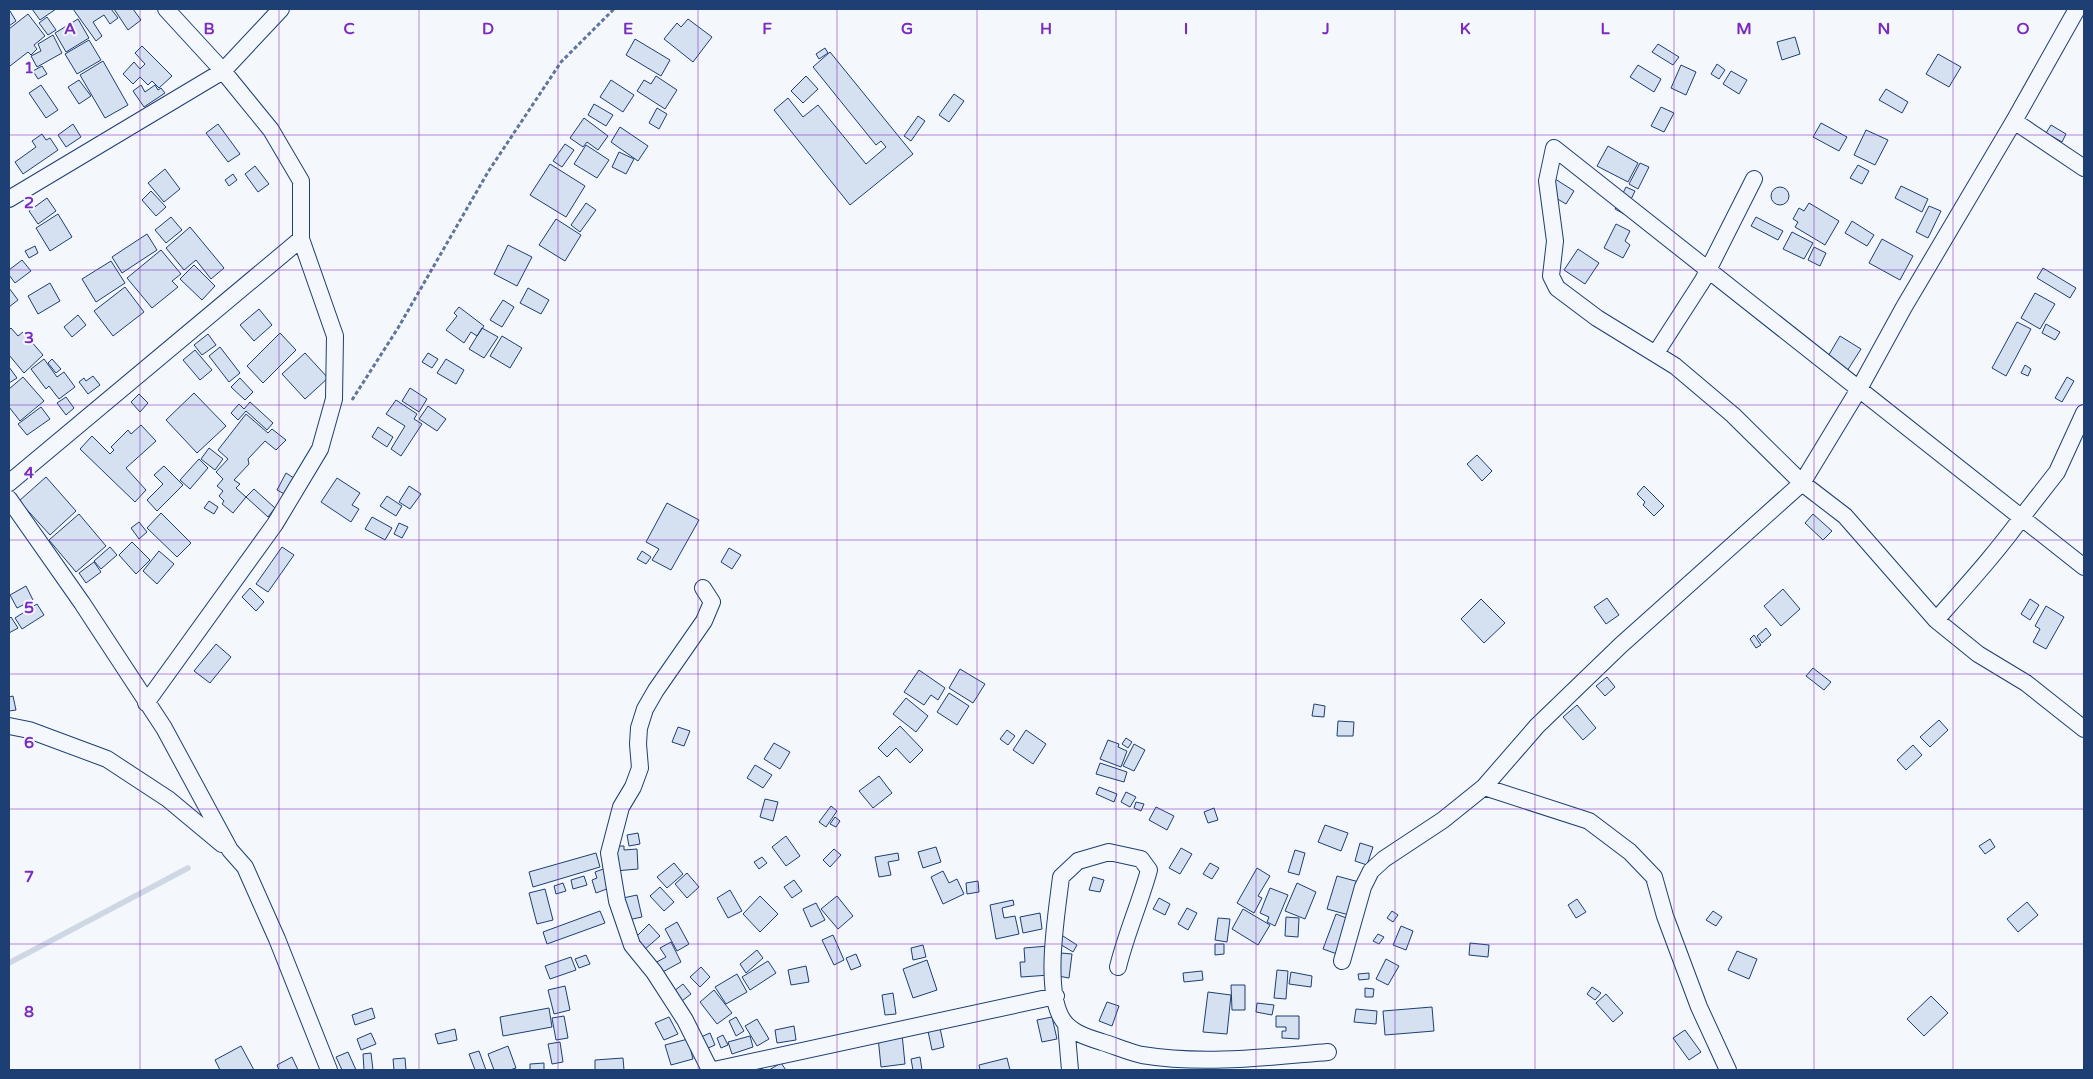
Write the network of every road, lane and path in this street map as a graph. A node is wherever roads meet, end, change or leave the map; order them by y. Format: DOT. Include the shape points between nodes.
graph roads {
  1 [pos="166,9"];
  2 [pos="281,9"];
  3 [pos="614,9"];
  4 [pos="2077,9"];
  5 [pos="223,71"];
  6 [pos="2014,121"];
  7 [pos="2084,168"];
  8 [pos="1754,180"];
  9 [pos="9,199"];
  10 [pos="301,239"];
  11 [pos="1708,270"];
  12 [pos="1656,353"];
  13 [pos="1859,389"];
  14 [pos="351,400"];
  15 [pos="2084,413"];
  16 [pos="9,483"];
  17 [pos="1802,483"];
  18 [pos="9,499"];
  19 [pos="2022,517"];
  20 [pos="2084,567"];
  21 [pos="703,588"];
  22 [pos="1936,620"];
  23 [pos="146,703"];
  24 [pos="9,726"];
  25 [pos="2084,729"];
  26 [pos="1484,788"];
  27 [pos="230,850"];
  28 [pos="1342,962"];
  29 [pos="1118,967"];
  30 [pos="1056,996"];
  31 [pos="1066,1024"];
  32 [pos="1328,1052"];
  33 [pos="1272,1063"];
  34 [pos="329,1070"];
  35 [pos="712,1070"];
  36 [pos="1070,1070"];
  37 [pos="1728,1070"];
  1 -- 5 [label="street"];
  2 -- 5 [label="street"];
  3 -- 14 [label="path" via="561,62 488,172 398,328"];
  4 -- 6 [label="street"];
  5 -- 9 [label="street"];
  5 -- 10 [label="street" via="271,130 301,181"];
  6 -- 7 [label="street"];
  6 -- 13 [label="street"];
  8 -- 11 [label="street"];
  10 -- 16 [label="street"];
  10 -- 23 [label="street" via="335,336 334,399 320,449 275,524"];
  11 -- 12 [label="street"];
  11 -- 12 [label="street" via="1554,148 1547,181 1556,241 1551,276 1557,288 1597,318"];
  11 -- 13 [label="street"];
  12 -- 17 [label="street" via="1733,415"];
  13 -- 17 [label="street"];
  13 -- 19 [label="street"];
  15 -- 19 [label="street" via="2057,472"];
  17 -- 22 [label="street" via="1845,516"];
  17 -- 26 [label="street" via="1536,726"];
  18 -- 23 [label="street" via="82,603"];
  19 -- 20 [label="street"];
  19 -- 22 [label="street" via="1987,563"];
  21 -- 35 [label="street" via="712,602 704,621 656,690 642,718 638,744 640,768 622,808 609,853 616,901 632,945 654,972"];
  22 -- 25 [label="street" via="1978,654 2026,683"];
  23 -- 27 [label="street" via="164,728"];
  24 -- 27 [label="street" via="107,759 168,799"];
  26 -- 28 [label="street" via="1384,859 1371,872 1363,887"];
  26 -- 37 [label="street" via="1590,821 1630,852 1654,877 1699,1007"];
  27 -- 34 [label="street" via="245,867"];
  29 -- 30 [label="street" via="1149,870 1141,859 1110,852 1078,861 1061,877 1052,953"];
  30 -- 31 [label="street" via="1060,1015"];
  30 -- 35 [label="street"];
  31 -- 33 [label="street" via="1079,1034 1140,1054 1178,1060"];
  31 -- 36 [label="street"];
  32 -- 33 [label="street"];
}
